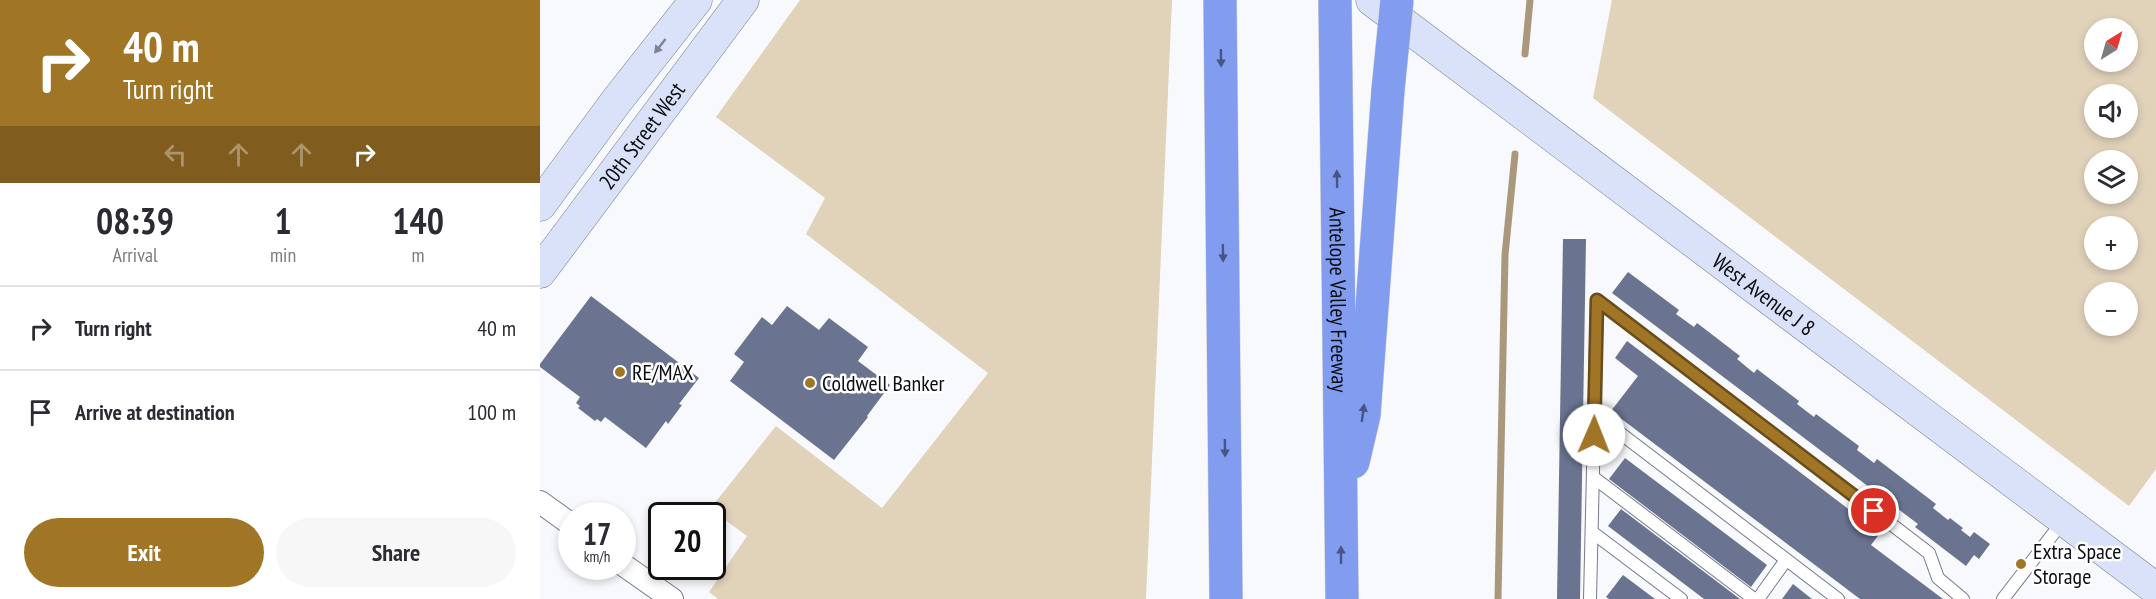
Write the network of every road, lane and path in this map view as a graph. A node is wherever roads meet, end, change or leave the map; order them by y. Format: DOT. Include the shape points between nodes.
graph roads {
  1 [pos="696,0"];
  2 [pos="721,0"];
  3 [pos="743,0"];
  4 [pos="1220,0"];
  5 [pos="1335,0"];
  6 [pos="1372,0"];
  7 [pos="1397,0"];
  8 [pos="615,103"];
  9 [pos="663,105"];
  10 [pos="540,205"];
  11 [pos="540,252"];
  12 [pos="540,272"];
  13 [pos="1595,414"];
  14 [pos="1593,477"];
  15 [pos="540,501"];
  16 [pos="1341,511"];
  17 [pos="558,514"];
  18 [pos="2064,520"];
  19 [pos="1592,532"];
  20 [pos="1786,560"];
  21 [pos="636,574"];
  22 [pos="2156,589"];
  23 [pos="672,599"];
  24 [pos="1226,599"];
  25 [pos="1342,599"];
  26 [pos="1590,599"];
  27 [pos="1681,599"];
  28 [pos="1756,599"];
  29 [pos="1838,599"];
  30 [pos="1964,599"];
  31 [pos="2003,599"];
  1 -- 8 [label="street, 20th Street West, one-way"];
  2 -- 9 [label="street" via="661,85"];
  3 -- 9 [label="street, 20th Street West"];
  4 -- 24 [label="highway, one-way"];
  16 -- 5 [label="highway, Antelope Valley Freeway, one-way"];
  6 -- 18 [label="street, West Avenue J 8"];
  16 -- 7 [label="highway, one-way, bridge" via="1364,415"];
  8 -- 10 [label="street, 20th Street West"];
  8 -- 11 [label="street" via="613,145 545,239"];
  9 -- 12 [label="street, 20th Street West"];
  13 -- 14 [label="lane"];
  13 -- 20 [label="lane"];
  13 -- 30 [label="lane" via="1597,300 1929,553 1938,578"];
  14 -- 19 [label="lane"];
  14 -- 28 [label="lane"];
  15 -- 17 [label="street"];
  25 -- 16 [label="highway, Antelope Valley Freeway, one-way"];
  18 -- 22 [label="street, West Avenue J 8"];
  18 -- 31 [label="lane"];
  19 -- 26 [label="lane"];
  19 -- 27 [label="lane"];
  20 -- 28 [label="lane"];
  20 -- 29 [label="lane"];
  21 -- 23 [label="street"];
}
